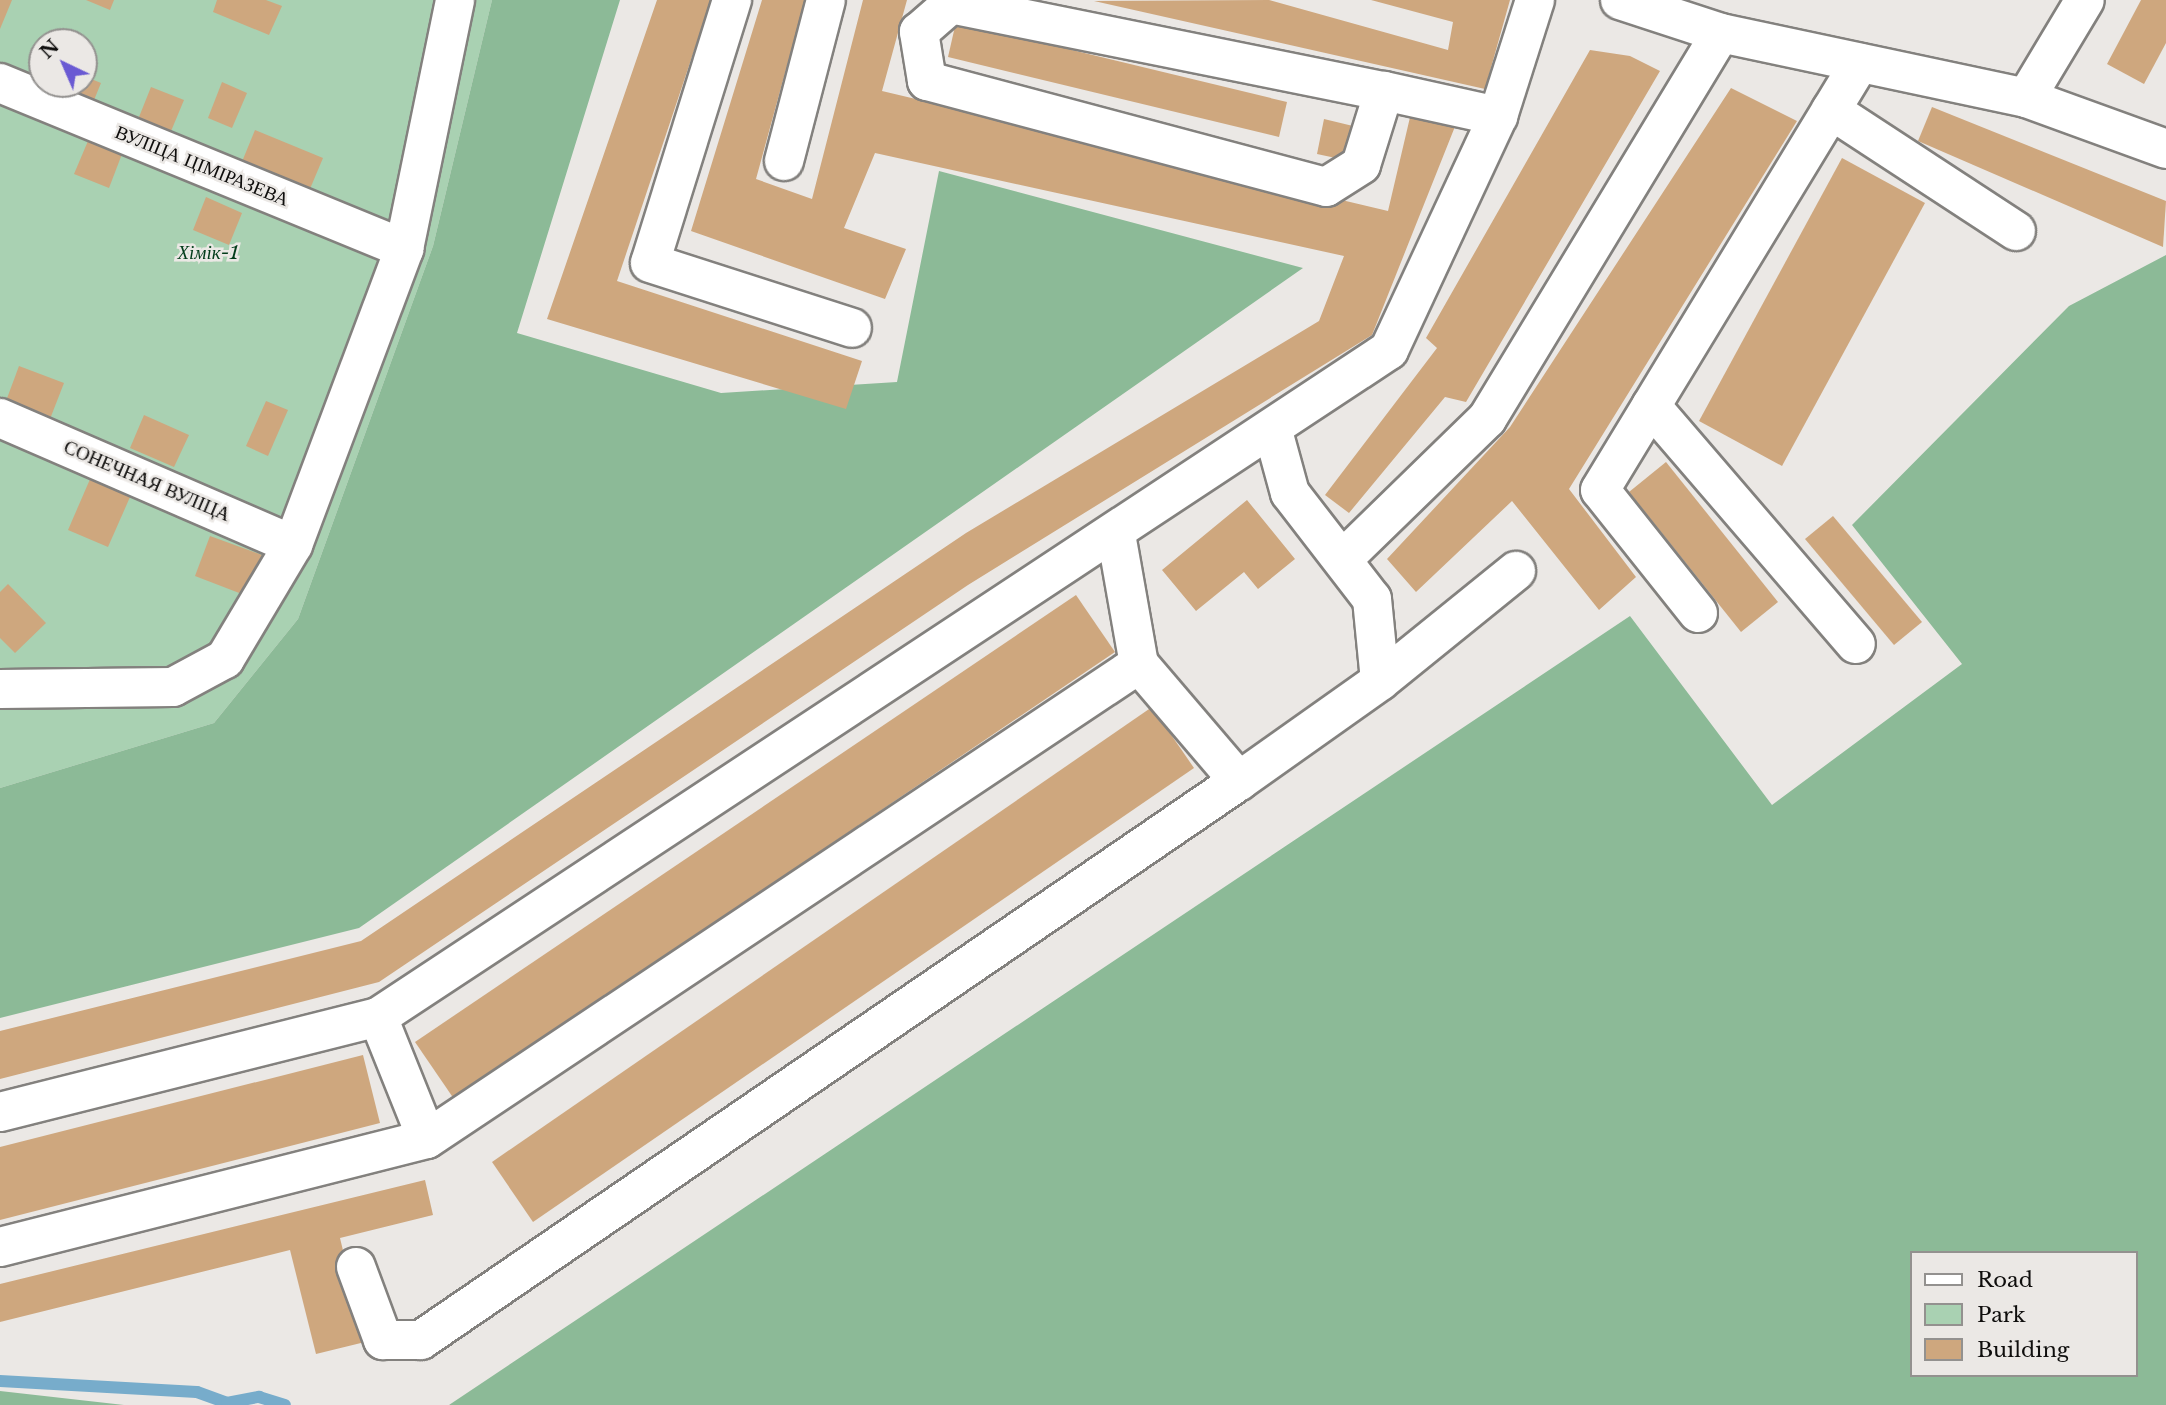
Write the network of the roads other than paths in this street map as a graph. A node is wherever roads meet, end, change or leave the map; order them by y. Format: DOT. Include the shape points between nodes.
graph roads {
  1 [pos="455,0"];
  2 [pos="732,0"];
  3 [pos="826,0"];
  4 [pos="1535,0"];
  5 [pos="1620,0"];
  6 [pos="2085,0"];
  7 [pos="1721,33"];
  8 [pos="1860,63"];
  9 [pos="0,83"];
  10 [pos="1384,91"];
  11 [pos="2026,98"];
  12 [pos="1831,110"];
  13 [pos="1498,116"];
  14 [pos="2166,149"];
  15 [pos="784,161"];
  16 [pos="2016,232"];
  17 [pos="404,249"];
  18 [pos="852,328"];
  19 [pos="1651,406"];
  20 [pos="0,418"];
  21 [pos="1273,431"];
  22 [pos="1116,534"];
  23 [pos="293,545"];
  24 [pos="1345,557"];
  25 [pos="1516,571"];
  26 [pos="1698,613"];
  27 [pos="1856,644"];
  28 [pos="1139,664"];
  29 [pos="1380,681"];
  30 [pos="0,689"];
  31 [pos="1239,781"];
  32 [pos="378,1017"];
  33 [pos="0,1112"];
  34 [pos="427,1139"];
  35 [pos="0,1247"];
  36 [pos="356,1267"];
  1 -- 17 [label="street"];
  2 -- 18 [label="street" via="650,263"];
  3 -- 15 [label="street"];
  4 -- 13 [label="street"];
  5 -- 7 [label="street"];
  6 -- 11 [label="street"];
  7 -- 8 [label="street"];
  7 -- 24 [label="street" via="1487,419"];
  8 -- 11 [label="street"];
  8 -- 12 [label="street"];
  9 -- 17 [label="street, ВУЛІЦА ЦІМІРАЗЕВА"];
  10 -- 10 [label="street" via="951,4 919,32 927,81 1326,187 1361,165"];
  10 -- 13 [label="street"];
  11 -- 14 [label="street"];
  12 -- 16 [label="street"];
  12 -- 19 [label="street"];
  13 -- 21 [label="street" via="1389,350"];
  17 -- 23 [label="street"];
  19 -- 26 [label="street" via="1600,490"];
  19 -- 27 [label="street"];
  20 -- 23 [label="street, СОНЕЧНАЯ ВУЛІЦА"];
  21 -- 22 [label="street"];
  21 -- 24 [label="street" via="1290,493"];
  22 -- 28 [label="street"];
  22 -- 32 [label="street"];
  23 -- 30 [label="street" via="225,659 173,687"];
  24 -- 29 [label="street" via="1372,599"];
  25 -- 29 [label="street"];
  28 -- 31 [label="street"];
  28 -- 34 [label="street"];
  29 -- 31 [label="street"];
  31 -- 36 [label="street" via="421,1340 383,1340"];
  32 -- 33 [label="street"];
  32 -- 34 [label="street"];
  34 -- 35 [label="street"];
}
